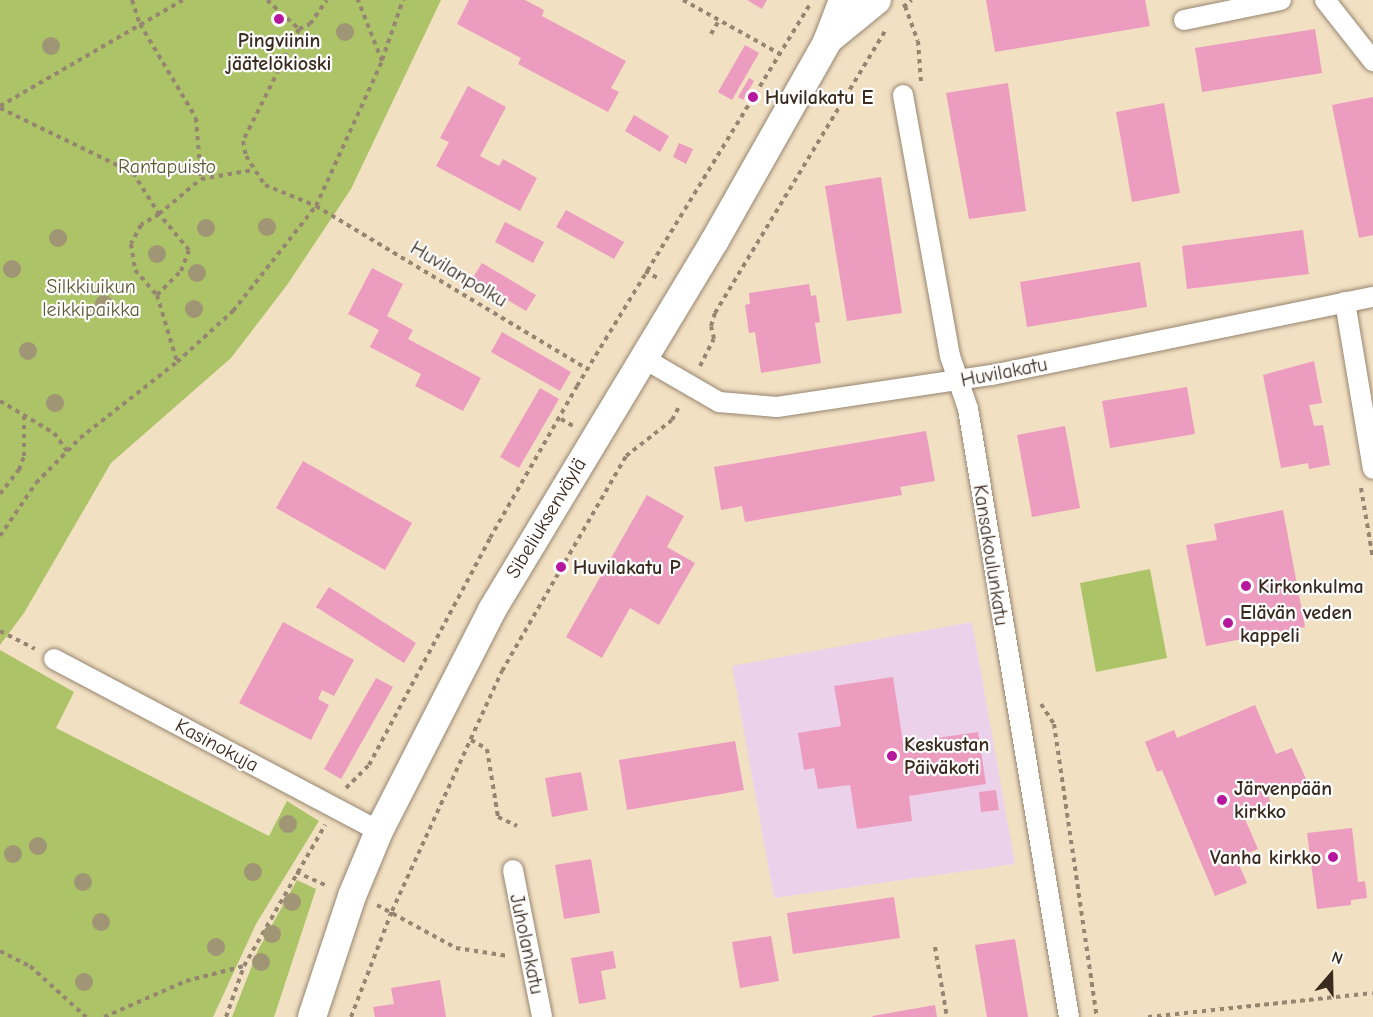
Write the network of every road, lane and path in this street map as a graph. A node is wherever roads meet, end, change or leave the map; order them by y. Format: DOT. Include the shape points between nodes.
graph roads {
  1 [pos="132,0"];
  2 [pos="183,0"];
  3 [pos="267,0"];
  4 [pos="327,0"];
  5 [pos="358,0"];
  6 [pos="403,0"];
  7 [pos="683,0"];
  8 [pos="813,0"];
  9 [pos="843,0"];
  10 [pos="902,0"];
  11 [pos="912,0"];
  12 [pos="1281,0"];
  13 [pos="1325,0"];
  14 [pos="905,5"];
  15 [pos="890,11"];
  16 [pos="719,20"];
  17 [pos="1184,20"];
  18 [pos="140,24"];
  19 [pos="299,29"];
  20 [pos="711,34"];
  21 [pos="827,42"];
  22 [pos="780,54"];
  23 [pos="382,61"];
  24 [pos="1373,61"];
  25 [pos="903,96"];
  26 [pos="0,107"];
  27 [pos="253,170"];
  28 [pos="201,179"];
  29 [pos="316,206"];
  30 [pos="159,214"];
  31 [pos="156,294"];
  32 [pos="1373,297"];
  33 [pos="1345,302"];
  34 [pos="714,339"];
  35 [pos="643,358"];
  36 [pos="177,362"];
  37 [pos="587,369"];
  38 [pos="960,381"];
  39 [pos="0,401"];
  40 [pos="24,415"];
  41 [pos="672,420"];
  42 [pos="68,452"];
  43 [pos="1366,473"];
  44 [pos="0,494"];
  45 [pos="0,536"];
  46 [pos="1373,559"];
  47 [pos="0,631"];
  48 [pos="54,659"];
  49 [pos="1040,698"];
  50 [pos="471,740"];
  51 [pos="335,807"];
  52 [pos="517,826"];
  53 [pos="379,831"];
  54 [pos="513,870"];
  55 [pos="392,911"];
  56 [pos="935,947"];
  57 [pos="0,951"];
  58 [pos="532,959"];
  59 [pos="244,966"];
  60 [pos="1373,993"];
  61 [pos="86,1017"];
  62 [pos="104,1017"];
  63 [pos="226,1017"];
  64 [pos="312,1017"];
  65 [pos="351,1017"];
  66 [pos="542,1017"];
  67 [pos="947,1017"];
  68 [pos="1069,1017"];
  69 [pos="1097,1017"];
  70 [pos="1148,1017"];
  1 -- 18 [label="path"];
  2 -- 18 [label="path"];
  3 -- 19 [label="path"];
  4 -- 19 [label="path" via="310,24"];
  5 -- 23 [label="path"];
  6 -- 23 [label="path"];
  7 -- 16 [label="path"];
  8 -- 22 [label="path"];
  9 -- 21 [label="main road, Sibeliuksenväylä"];
  10 -- 14 [label="path"];
  11 -- 14 [label="path"];
  12 -- 17 [label="street"];
  13 -- 24 [label="street"];
  14 -- 15 [label="path"];
  14 -- 25 [label="path" via="918,41 922,81"];
  15 -- 21 [label="main road, Sibeliuksenväylä"];
  15 -- 34 [label="path" via="715,313 711,326"];
  16 -- 20 [label="path"];
  16 -- 22 [label="path"];
  18 -- 26 [label="path"];
  18 -- 28 [label="path" via="196,118"];
  19 -- 27 [label="path" via="243,141"];
  21 -- 35 [label="main road, Sibeliuksenväylä"];
  22 -- 37 [label="path"];
  23 -- 29 [label="path"];
  25 -- 38 [label="street, Kansakoulunkatu" via="950,356"];
  26 -- 30 [label="path" via="133,173"];
  27 -- 28 [label="path"];
  27 -- 29 [label="path, Huvilanpolku" via="265,185"];
  28 -- 30 [label="path"];
  29 -- 36 [label="path" via="233,311"];
  29 -- 37 [label="path, Huvilanpolku"];
  30 -- 31 [label="path" via="141,225 131,244 135,270"];
  30 -- 31 [label="path" via="189,250 181,271"];
  31 -- 36 [label="path"];
  32 -- 33 [label="street, Huvilakatu"];
  33 -- 38 [label="street, Huvilakatu"];
  33 -- 43 [label="street"];
  35 -- 38 [label="street, Huvilakatu" via="719,402 766,406"];
  35 -- 53 [label="main road, Sibeliuksenväylä" via="492,610"];
  36 -- 42 [label="path"];
  37 -- 51 [label="path" via="490,538 369,765 345,789"];
  38 -- 68 [label="street, Kansakoulunkatu"];
  39 -- 40 [label="path"];
  40 -- 42 [label="path" via="54,433"];
  40 -- 44 [label="path" via="24,456 19,470"];
  41 -- 50 [label="path" via="626,456 502,671"];
  42 -- 45 [label="path" via="36,483"];
  43 -- 46 [label="path"];
  47 -- 48 [label="path"];
  48 -- 51 [label="street, Kasinokuja"];
  49 -- 69 [label="path" via="1054,724"];
  50 -- 52 [label="path" via="487,749 498,817"];
  50 -- 55 [label="path"];
  51 -- 53 [label="street, Kasinokuja"];
  51 -- 59 [label="path"];
  53 -- 64 [label="main road, Sibeliuksenväylä" via="352,896"];
  54 -- 58 [label="street, Juholankatu"];
  55 -- 58 [label="path" via="456,948"];
  55 -- 65 [label="path"];
  56 -- 67 [label="path"];
  57 -- 61 [label="path" via="30,966"];
  58 -- 66 [label="street, Juholankatu"];
  59 -- 62 [label="path" via="186,981"];
  59 -- 63 [label="path"];
  60 -- 70 [label="path"];
}
